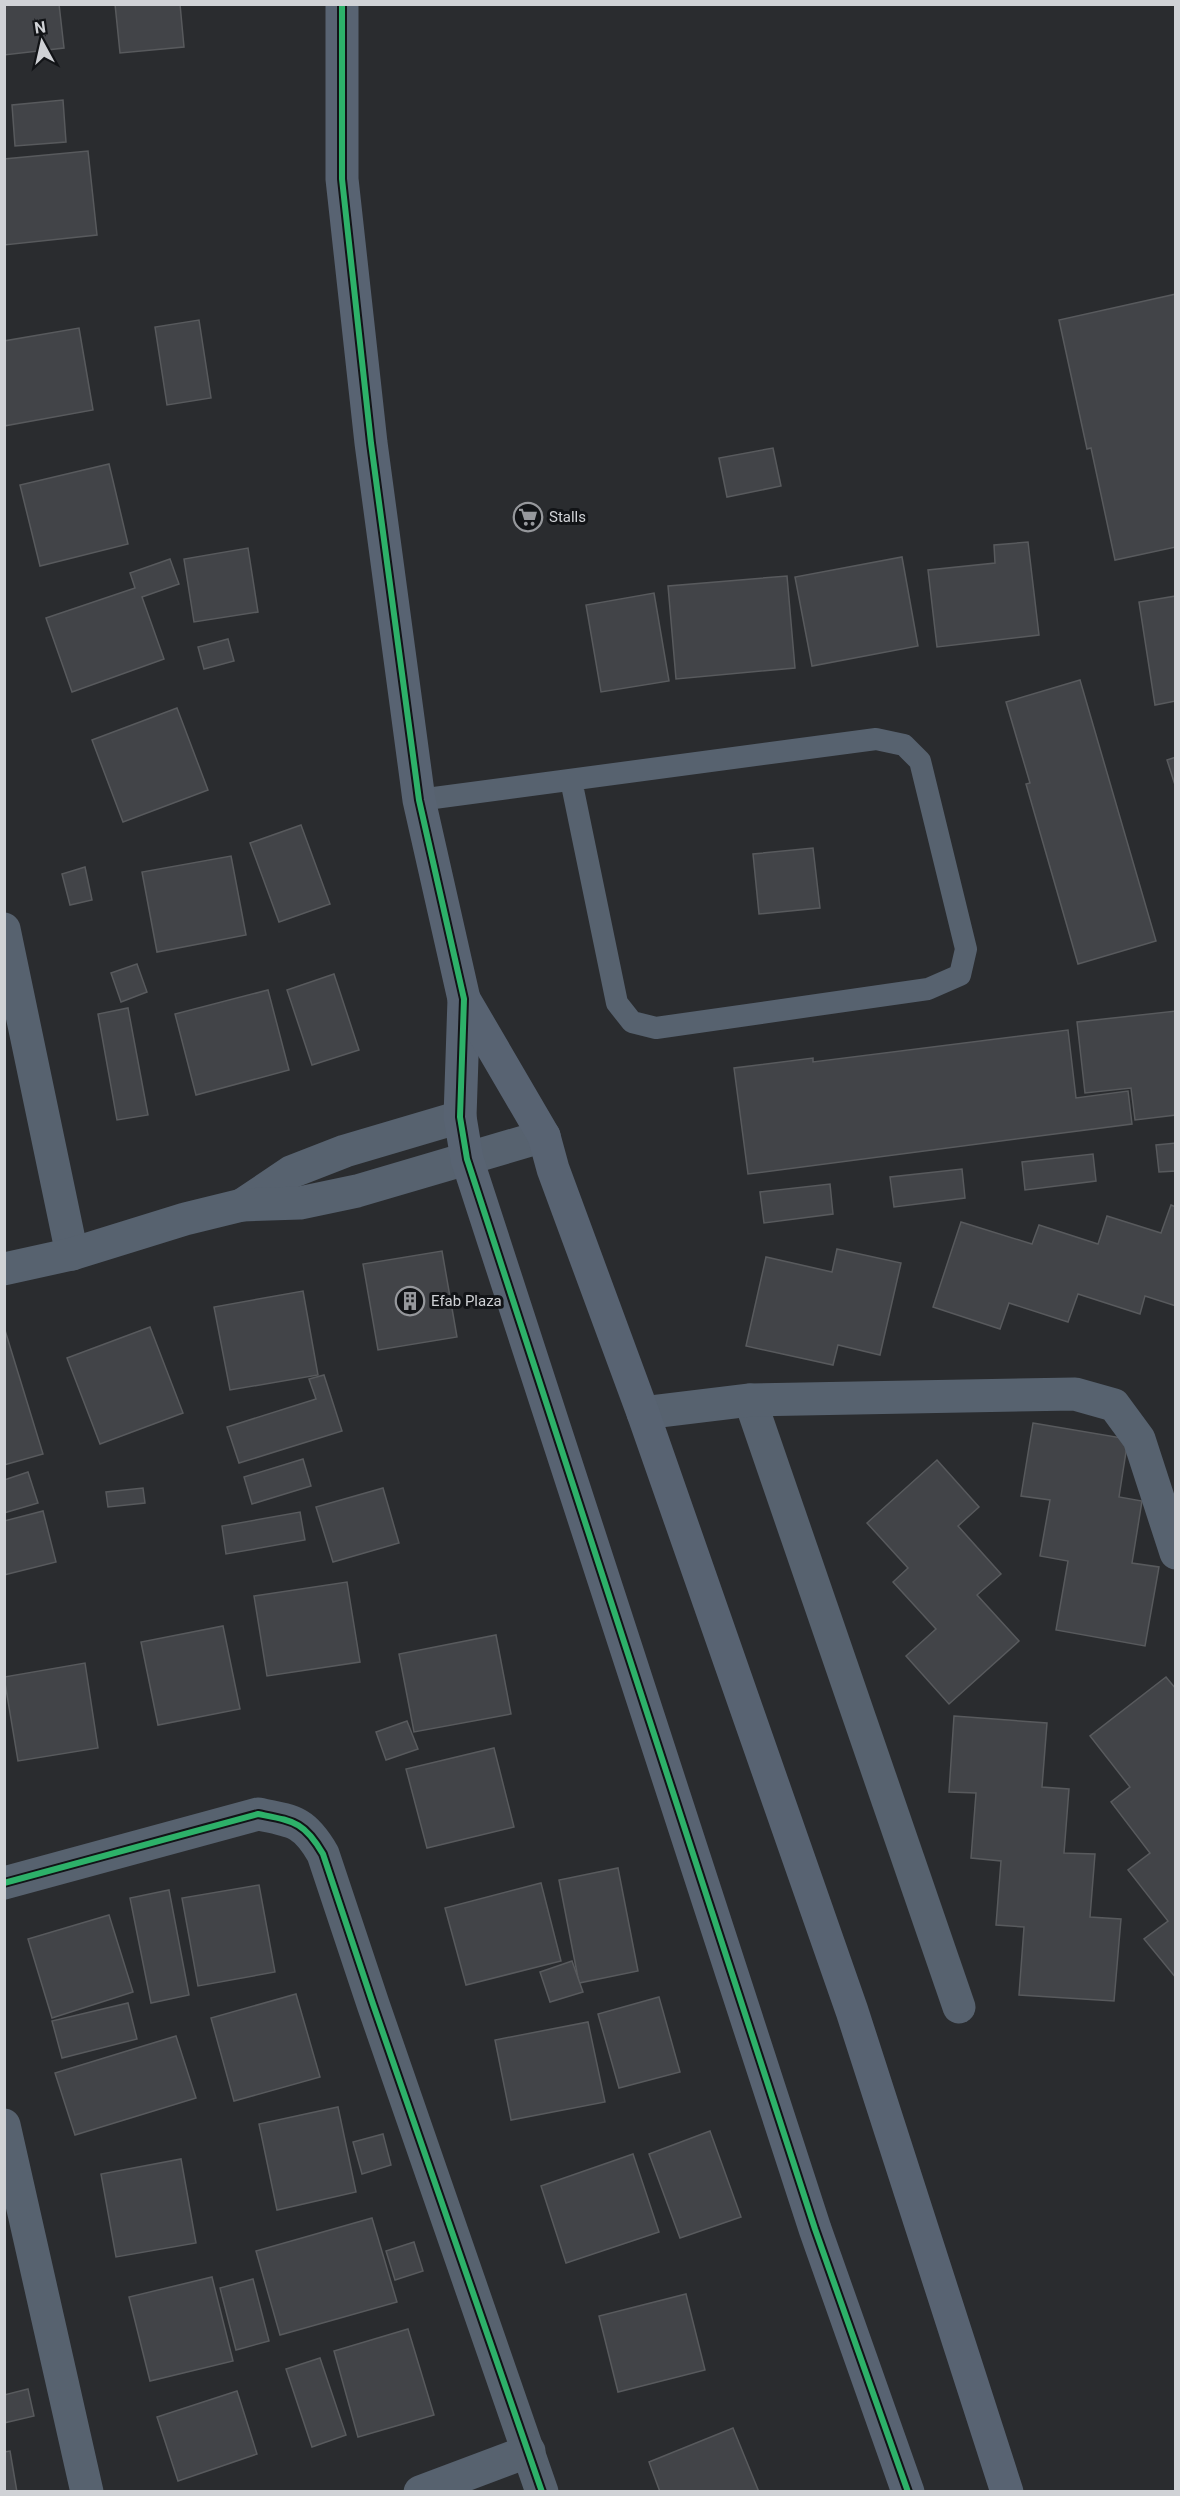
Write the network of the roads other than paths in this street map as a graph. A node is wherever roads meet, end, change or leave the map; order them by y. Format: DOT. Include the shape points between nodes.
graph roads {
  1 [pos="342,4"];
  2 [pos="571,780"];
  3 [pos="419,800"];
  4 [pos="4,929"];
  5 [pos="464,999"];
  6 [pos="460,1117"];
  7 [pos="544,1136"];
  8 [pos="467,1159"];
  9 [pos="242,1205"];
  10 [pos="72,1254"];
  11 [pos="4,1269"];
  12 [pos="750,1400"];
  13 [pos="643,1413"];
  14 [pos="1176,1553"];
  15 [pos="4,1883"];
  16 [pos="959,2007"];
  17 [pos="4,2125"];
  18 [pos="529,2451"];
  19 [pos="87,2492"];
  20 [pos="420,2492"];
  21 [pos="542,2492"];
  22 [pos="908,2492"];
  23 [pos="1007,2492"];
  1 -- 3 [label="street" via="342,179 371,443"];
  2 -- 2 [label="lane" via="876,739 904,745 920,761 966,949 960,975 928,989 727,1018 656,1028 633,1022 617,1003"];
  2 -- 3 [label="lane"];
  3 -- 5 [label="street"];
  4 -- 10 [label="street"];
  5 -- 6 [label="street"];
  5 -- 7 [label="street"];
  6 -- 8 [label="street"];
  6 -- 9 [label="street" via="345,1151 291,1172"];
  7 -- 8 [label="street"];
  7 -- 13 [label="street"];
  8 -- 9 [label="street" via="300,1203"];
  8 -- 22 [label="street" via="815,2229"];
  9 -- 10 [label="street"];
  10 -- 11 [label="street"];
  12 -- 13 [label="street"];
  12 -- 14 [label="street" via="1076,1394 1114,1405 1139,1438"];
  12 -- 16 [label="street"];
  13 -- 23 [label="street" via="852,2011"];
  15 -- 18 [label="street" via="258,1814 291,1820 312,1834 323,1854"];
  17 -- 19 [label="street"];
  18 -- 20 [label="street"];
  18 -- 21 [label="street"];
}
